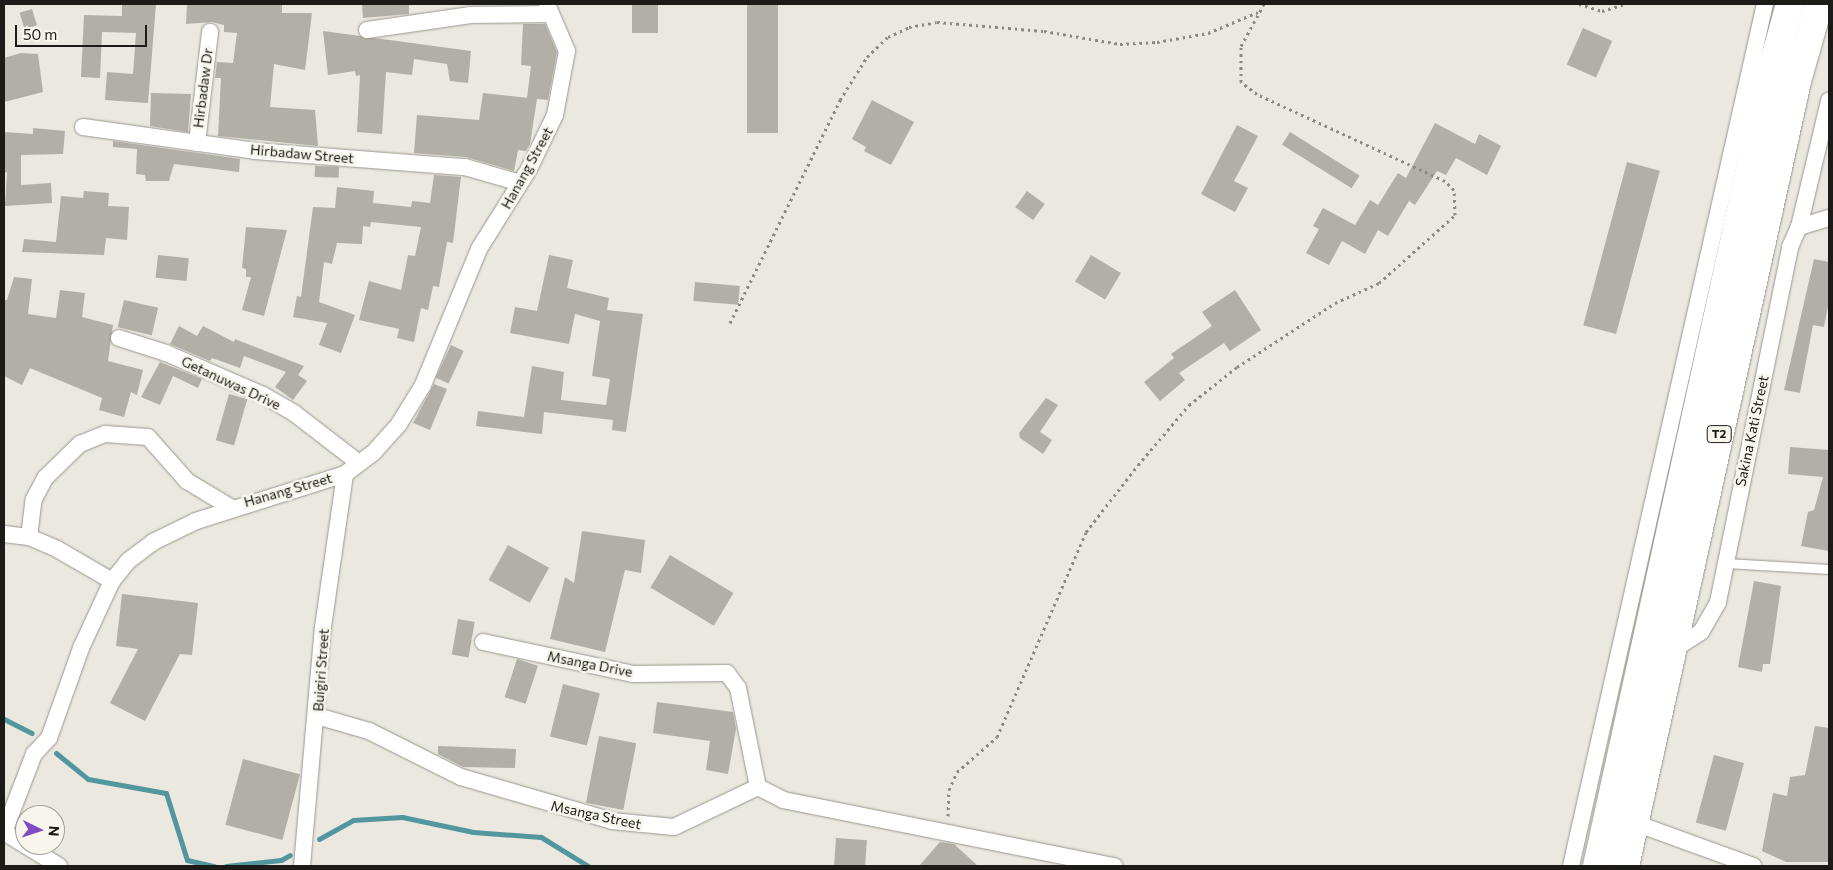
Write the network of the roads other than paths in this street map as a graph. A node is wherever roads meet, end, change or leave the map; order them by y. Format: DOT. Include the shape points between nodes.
graph roads {
  1 [pos="1765,4"];
  2 [pos="1790,4"];
  3 [pos="1820,4"];
  4 [pos="549,9"];
  5 [pos="367,30"];
  6 [pos="210,32"];
  7 [pos="1829,101"];
  8 [pos="83,128"];
  9 [pos="197,143"];
  10 [pos="520,183"];
  11 [pos="1829,218"];
  12 [pos="1799,227"];
  13 [pos="118,338"];
  14 [pos="359,463"];
  15 [pos="345,474"];
  16 [pos="230,507"];
  17 [pos="4,534"];
  18 [pos="28,537"];
  19 [pos="1726,563"];
  20 [pos="1829,569"];
  21 [pos="112,581"];
  22 [pos="483,642"];
  23 [pos="1673,650"];
  24 [pos="317,716"];
  25 [pos="758,788"];
  26 [pos="1635,823"];
  27 [pos="4,832"];
  28 [pos="34,860"];
  29 [pos="59,866"];
  30 [pos="302,866"];
  31 [pos="1114,866"];
  32 [pos="1570,866"];
  33 [pos="1597,866"];
  34 [pos="1626,866"];
  35 [pos="1753,866"];
  1 -- 32 [label="street"];
  2 -- 33 [label="highway, T2" via="1766,93"];
  3 -- 23 [label="highway, T2" via="1797,81"];
  4 -- 5 [label="street" via="471,15"];
  4 -- 10 [label="street, Hanang Street" via="567,51 562,86 552,123"];
  6 -- 9 [label="street, Hirbadaw Dr"];
  7 -- 12 [label="street, Sakina Kati Street"];
  8 -- 9 [label="street, Hirbadaw Street"];
  9 -- 10 [label="street, Hirbadaw Street" via="465,167"];
  10 -- 14 [label="street, Hanang Street" via="472,264 423,385 399,424"];
  11 -- 12 [label="street"];
  12 -- 19 [label="street, Sakina Kati Street" via="1783,279"];
  13 -- 14 [label="street, Getanuwas Drive" via="166,353 263,395 294,413"];
  14 -- 15 [label="street, Hanang Street"];
  15 -- 16 [label="street, Hanang Street"];
  15 -- 24 [label="street, Buigiri Street" via="324,627"];
  16 -- 18 [label="street" via="187,481 148,437 110,434 80,444 45,478 34,499"];
  16 -- 21 [label="street, Hanang Street" via="153,542 128,561"];
  17 -- 18 [label="street"];
  18 -- 21 [label="street"];
  19 -- 20 [label="lane"];
  19 -- 23 [label="street, Sakina Kati Street" via="1718,602 1708,621 1701,632"];
  21 -- 27 [label="street, Hanang Street" via="81,648 49,738 34,754"];
  22 -- 25 [label="street, Msanga Drive" via="633,674 728,673 738,688"];
  23 -- 26 [label="highway, T2"];
  24 -- 25 [label="street, Msanga Street" via="369,732 461,777 612,821 674,827"];
  24 -- 30 [label="street, Buigiri Street"];
  25 -- 31 [label="street" via="783,800"];
  26 -- 34 [label="highway, T2"];
  26 -- 35 [label="street"];
  27 -- 28 [label="street"];
  28 -- 29 [label="street"];
}
